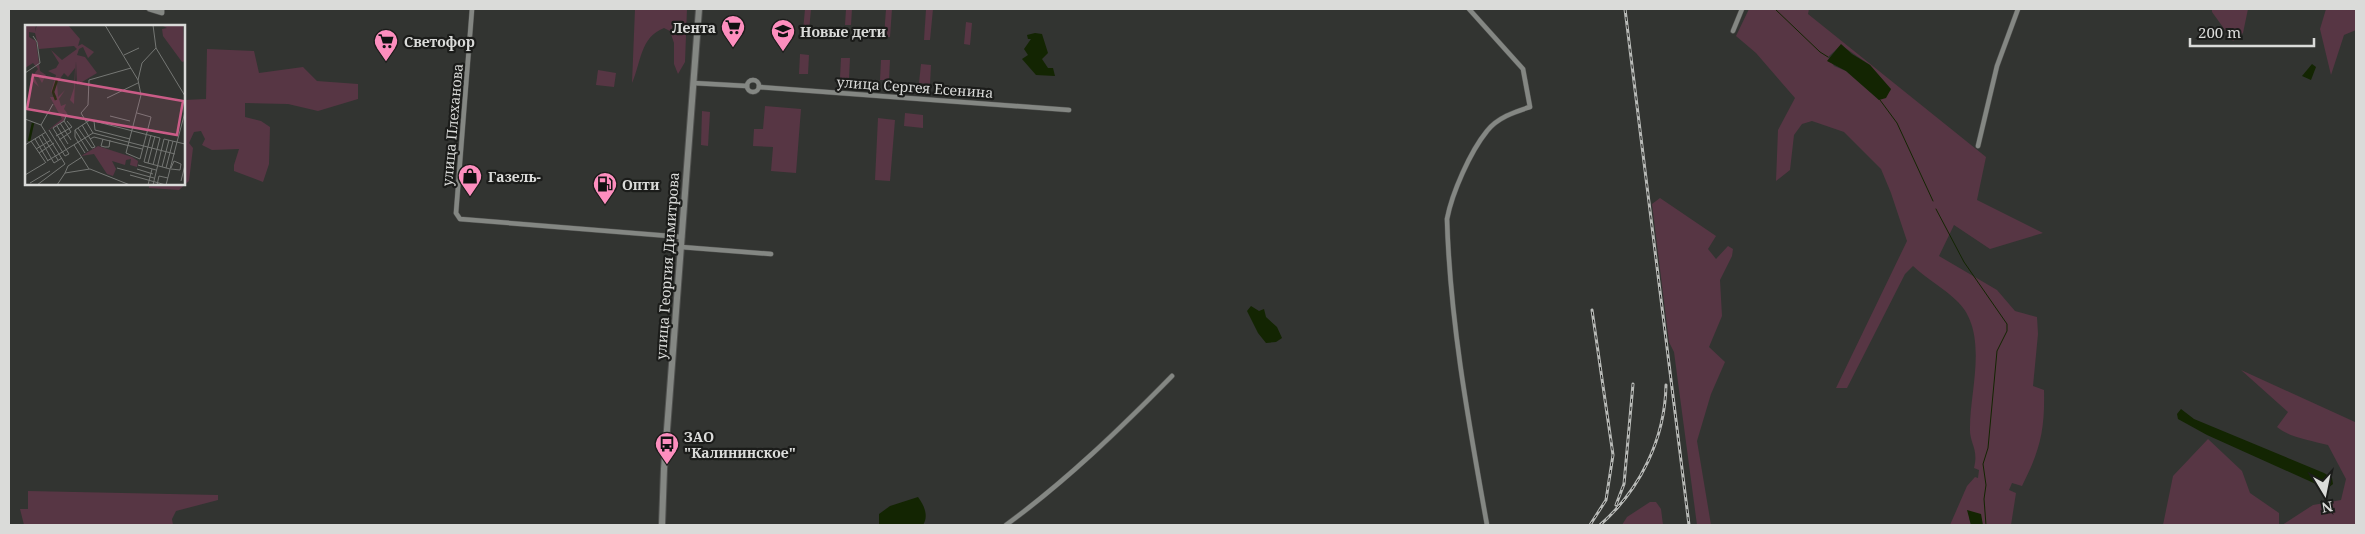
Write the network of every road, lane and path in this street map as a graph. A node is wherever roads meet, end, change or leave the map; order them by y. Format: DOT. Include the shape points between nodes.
graph roads {
  1 [pos="150,9"];
  2 [pos="162,9"];
  3 [pos="472,9"];
  4 [pos="699,9"];
  5 [pos="1469,9"];
  6 [pos="1742,9"];
  7 [pos="2018,9"];
  8 [pos="1732,31"];
  9 [pos="693,83"];
  10 [pos="747,86"];
  11 [pos="759,87"];
  12 [pos="1069,110"];
  13 [pos="1978,146"];
  14 [pos="682,237"];
  15 [pos="681,247"];
  16 [pos="771,254"];
  17 [pos="1172,376"];
  18 [pos="662,525"];
  19 [pos="1006,525"];
  20 [pos="1487,525"];
  1 -- 2 [label="street" via="162,13"];
  3 -- 14 [label="street, улица Плеханова" via="456,213 460,219"];
  4 -- 9 [label="street, улица Георгия Димитрова"];
  5 -- 20 [label="street" via="1523,69 1530,107 1501,118 1487,130 1472,155 1450,206 1448,219 1452,302 1463,390"];
  6 -- 8 [label="street"];
  7 -- 13 [label="street" via="1996,66"];
  9 -- 10 [label="street, улица Сергея Есенина"];
  9 -- 14 [label="street, улица Георгия Димитрова"];
  10 -- 11 [label="street, улица Сергея Есенина" via="752,92"];
  10 -- 11 [label="street, улица Сергея Есенина" via="753,80"];
  11 -- 12 [label="street, улица Сергея Есенина"];
  14 -- 15 [label="street, улица Георгия Димитрова"];
  15 -- 16 [label="street"];
  15 -- 18 [label="street, улица Георгия Димитрова"];
  17 -- 19 [label="street" via="1078,467"];
}
